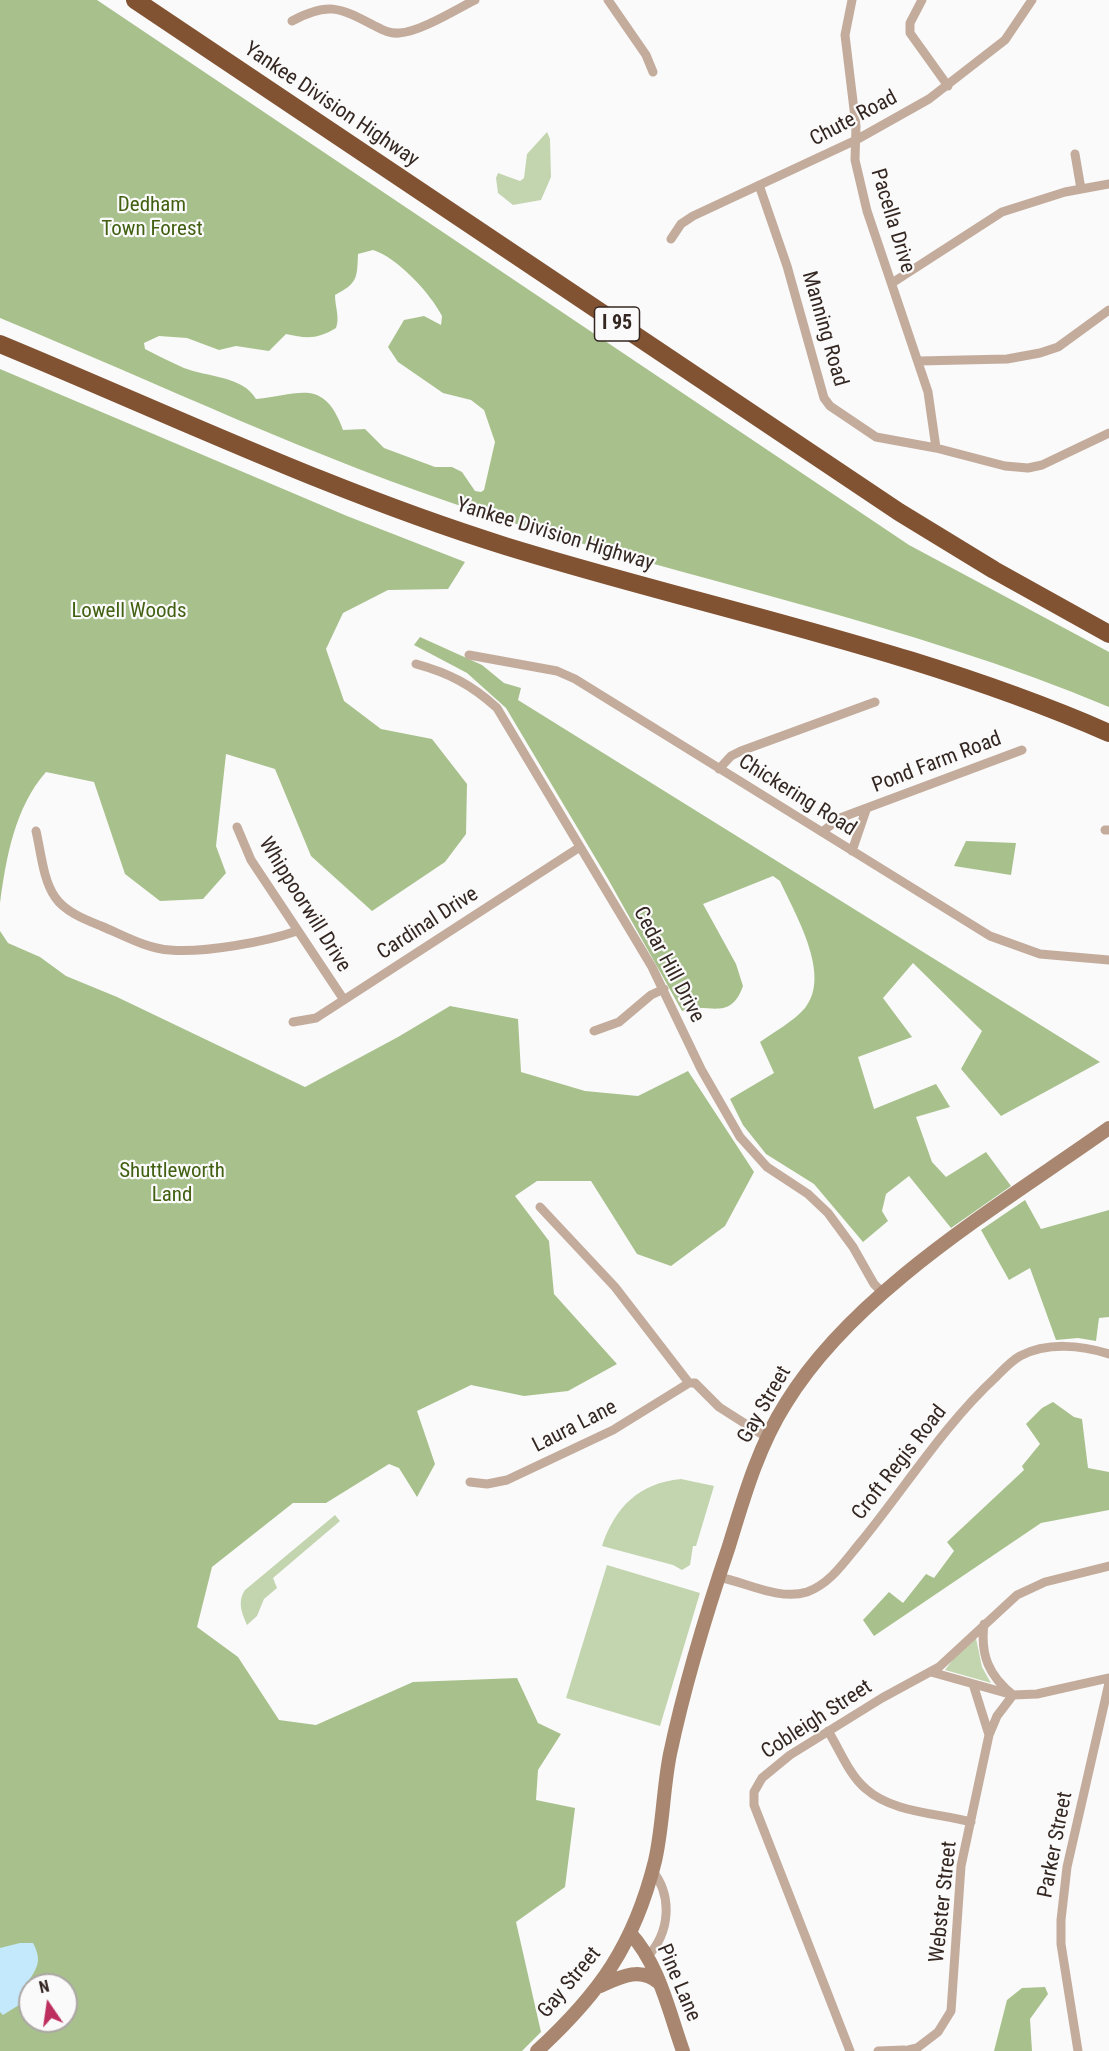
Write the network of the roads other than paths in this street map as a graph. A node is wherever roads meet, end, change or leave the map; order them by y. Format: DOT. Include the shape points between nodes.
graph roads {
  1 [pos="135,0"];
  2 [pos="475,0"];
  3 [pos="608,0"];
  4 [pos="852,0"];
  5 [pos="922,0"];
  6 [pos="1032,0"];
  7 [pos="292,21"];
  8 [pos="652,72"];
  9 [pos="948,86"];
  10 [pos="856,140"];
  11 [pos="1075,154"];
  12 [pos="1109,184"];
  13 [pos="759,186"];
  14 [pos="1082,189"];
  15 [pos="671,239"];
  16 [pos="892,283"];
  17 [pos="1109,310"];
  18 [pos="0,344"];
  19 [pos="919,362"];
  20 [pos="1109,433"];
  21 [pos="936,448"];
  22 [pos="1109,634"];
  23 [pos="469,655"];
  24 [pos="416,664"];
  25 [pos="875,702"];
  26 [pos="1109,733"];
  27 [pos="1022,750"];
  28 [pos="719,770"];
  29 [pos="866,810"];
  30 [pos="237,827"];
  31 [pos="36,831"];
  32 [pos="822,832"];
  33 [pos="580,847"];
  34 [pos="852,851"];
  35 [pos="297,931"];
  36 [pos="1109,960"];
  37 [pos="664,989"];
  38 [pos="344,1000"];
  39 [pos="293,1022"];
  40 [pos="594,1031"];
  41 [pos="1109,1128"];
  42 [pos="540,1207"];
  43 [pos="884,1294"];
  44 [pos="1109,1354"];
  45 [pos="689,1383"];
  46 [pos="766,1437"];
  47 [pos="470,1482"];
  48 [pos="1109,1566"];
  49 [pos="718,1577"];
  50 [pos="984,1624"];
  51 [pos="931,1672"];
  52 [pos="1109,1678"];
  53 [pos="1109,1683"];
  54 [pos="973,1684"];
  55 [pos="1013,1695"];
  56 [pos="828,1731"];
  57 [pos="989,1735"];
  58 [pos="971,1822"];
  59 [pos="652,1870"];
  60 [pos="630,1934"];
  61 [pos="647,1957"];
  62 [pos="659,1984"];
  63 [pos="600,1986"];
  64 [pos="537,2051"];
  65 [pos="684,2051"];
  66 [pos="850,2051"];
  67 [pos="878,2051"];
  68 [pos="904,2051"];
  69 [pos="1078,2051"];
  1 -- 22 [label="highway, Yankee Division Highway / I 95" via="899,512"];
  2 -- 7 [label="street" via="398,33 382,30 339,8 319,9"];
  3 -- 8 [label="street" via="646,55"];
  4 -- 10 [label="street, Pacella Drive" via="845,35"];
  5 -- 9 [label="street" via="910,23 910,33"];
  6 -- 9 [label="street, Chute Road" via="1005,40"];
  9 -- 10 [label="street, Chute Road"];
  10 -- 13 [label="street, Chute Road"];
  10 -- 16 [label="street, Pacella Drive" via="855,160 867,212"];
  11 -- 14 [label="street"];
  12 -- 14 [label="street"];
  13 -- 15 [label="street, Chute Road" via="693,216 681,224"];
  13 -- 21 [label="street, Manning Road" via="824,398 876,437"];
  14 -- 16 [label="street" via="1002,212"];
  16 -- 19 [label="street, Pacella Drive"];
  17 -- 19 [label="street" via="1058,347 1040,353 1008,359"];
  18 -- 26 [label="highway, Yankee Division Highway" via="446,526 917,662"];
  19 -- 21 [label="street, Pacella Drive" via="928,392"];
  20 -- 21 [label="street, Manning Road" via="1028,468"];
  23 -- 28 [label="street, Chickering Road" via="557,671 575,679"];
  24 -- 33 [label="street, Cedar Hill Drive" via="460,679 497,708"];
  25 -- 28 [label="street" via="741,751"];
  27 -- 29 [label="street, Pond Farm Road"];
  28 -- 32 [label="street, Chickering Road"];
  29 -- 32 [label="street, Pond Farm Road" via="833,821"];
  29 -- 34 [label="street, Pond Farm Road"];
  30 -- 35 [label="street, Whippoorwill Drive" via="251,860"];
  31 -- 35 [label="street" via="55,897 93,923 144,944 190,950 274,939"];
  32 -- 34 [label="street, Chickering Road"];
  33 -- 37 [label="street, Cedar Hill Drive"];
  33 -- 38 [label="street, Cardinal Drive"];
  34 -- 36 [label="street, Chickering Road" via="1005,943 1056,957"];
  35 -- 38 [label="street, Whippoorwill Drive"];
  37 -- 40 [label="street" via="619,1022"];
  37 -- 43 [label="street, Cedar Hill Drive" via="701,1069 740,1137 767,1167 808,1194 828,1213"];
  38 -- 39 [label="street, Cardinal Drive" via="316,1018"];
  41 -- 43 [label="street, Gay Street" via="939,1248"];
  42 -- 45 [label="street" via="615,1287"];
  43 -- 46 [label="street, Gay Street" via="807,1373"];
  44 -- 49 [label="street, Croft Regis Road" via="1077,1346 1034,1350 1017,1357 976,1395 874,1526 820,1586 789,1595"];
  45 -- 46 [label="street" via="695,1383 719,1407"];
  45 -- 47 [label="street, Laura Lane" via="613,1430 528,1471 487,1484"];
  46 -- 49 [label="street, Gay Street"];
  48 -- 50 [label="street, Cobleigh Street" via="1036,1585 1017,1595"];
  49 -- 59 [label="street, Gay Street" via="679,1712"];
  50 -- 51 [label="street, Cobleigh Street"];
  50 -- 55 [label="street" via="987,1665"];
  51 -- 54 [label="street"];
  51 -- 56 [label="street, Cobleigh Street"];
  52 -- 55 [label="street" via="1037,1694"];
  53 -- 69 [label="street, Parker Street" via="1067,1867 1061,1920 1061,1944"];
  54 -- 55 [label="street"];
  54 -- 57 [label="street, Webster Street"];
  55 -- 57 [label="street, Webster Street"];
  56 -- 58 [label="street" via="866,1790 915,1811"];
  56 -- 66 [label="street, Cobleigh Street" via="762,1778 754,1792 754,1805"];
  57 -- 58 [label="street, Webster Street"];
  58 -- 68 [label="street, Webster Street" via="961,1866 951,2011 938,2032 917,2048"];
  59 -- 60 [label="street, Gay Street"];
  59 -- 61 [label="street" via="662,1883 666,1922 657,1946"];
  60 -- 61 [label="street, Pine Lane"];
  60 -- 63 [label="street, Gay Street"];
  61 -- 62 [label="street, Pine Lane"];
  62 -- 63 [label="street" via="646,1974 637,1973"];
  62 -- 65 [label="street, Pine Lane"];
  63 -- 64 [label="street, Gay Street"];
  67 -- 68 [label="street"];
}
